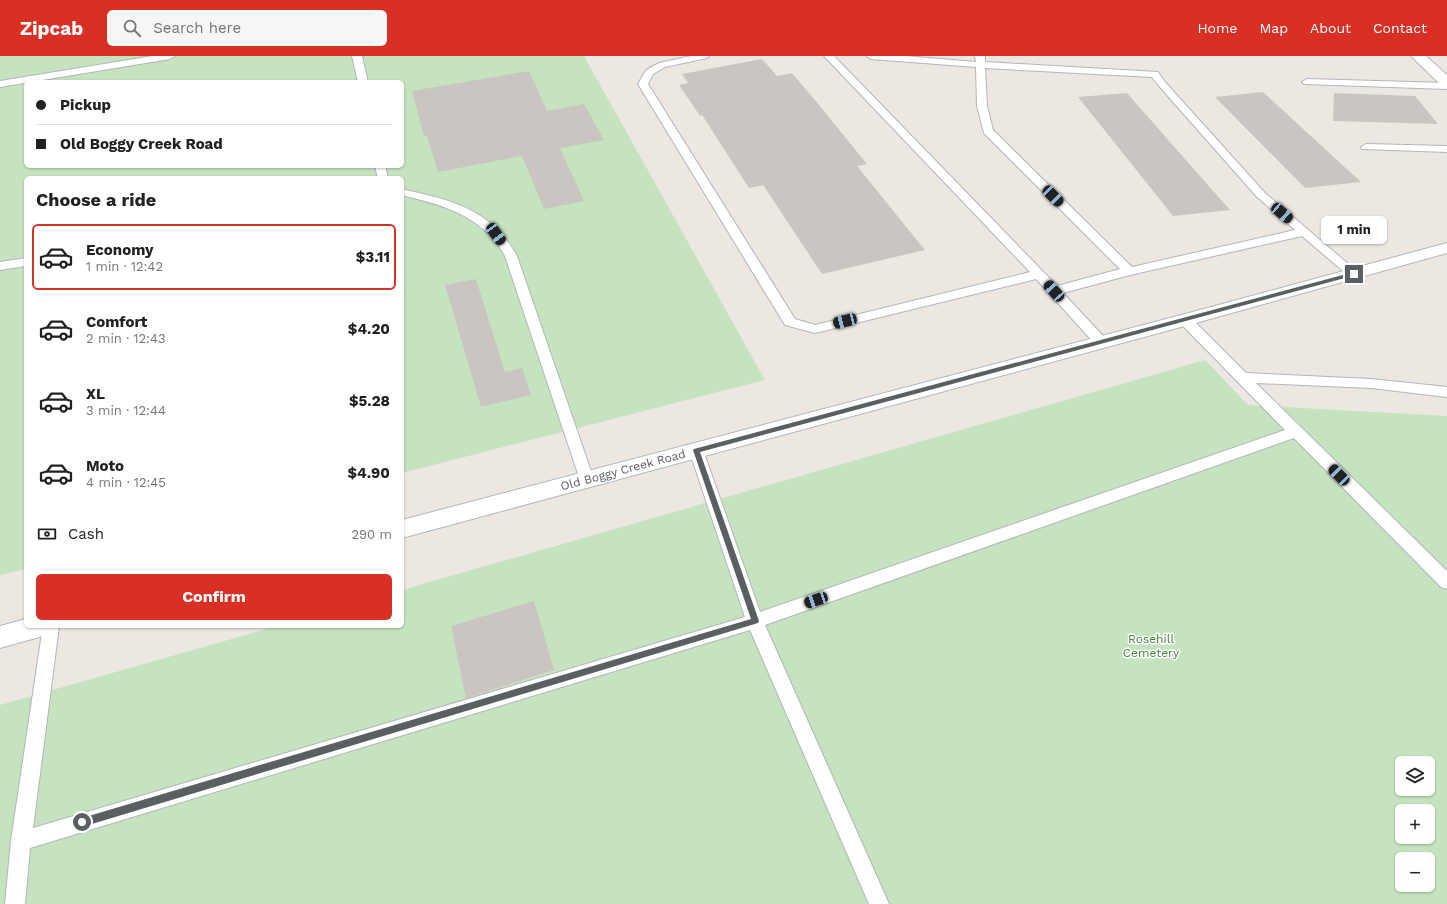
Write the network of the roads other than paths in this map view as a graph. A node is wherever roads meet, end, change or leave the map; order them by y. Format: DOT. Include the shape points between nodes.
graph roads {
  1 [pos="170,56"];
  2 [pos="357,56"];
  3 [pos="704,56"];
  4 [pos="829,56"];
  5 [pos="871,56"];
  6 [pos="1418,56"];
  7 [pos="146,58"];
  8 [pos="980,60"];
  9 [pos="362,80"];
  10 [pos="1307,82"];
  11 [pos="0,84"];
  12 [pos="1447,84"];
  13 [pos="1366,147"];
  14 [pos="1447,149"];
  15 [pos="404,192"];
  16 [pos="1304,232"];
  17 [pos="1447,248"];
  18 [pos="24,262"];
  19 [pos="0,266"];
  20 [pos="1129,271"];
  21 [pos="1039,274"];
  22 [pos="1354,274"];
  23 [pos="1054,291"];
  24 [pos="1185,320"];
  25 [pos="1101,342"];
  26 [pos="1243,378"];
  27 [pos="1447,392"];
  28 [pos="1296,432"];
  29 [pos="696,450"];
  30 [pos="587,480"];
  31 [pos="404,528"];
  32 [pos="1447,582"];
  33 [pos="755,621"];
  34 [pos="34,628"];
  35 [pos="51,628"];
  36 [pos="0,637"];
  37 [pos="20,841"];
  38 [pos="15,904"];
  39 [pos="879,904"];
  1 -- 7 [label="lane"];
  2 -- 9 [label="lane"];
  3 -- 21 [label="lane" via="662,65 649,72 643,84 790,322 815,329"];
  4 -- 21 [label="lane"];
  5 -- 8 [label="lane"];
  6 -- 12 [label="street"];
  7 -- 11 [label="lane"];
  8 -- 16 [label="lane" via="1155,74 1261,195"];
  8 -- 20 [label="lane" via="982,106 988,131"];
  10 -- 12 [label="lane"];
  13 -- 14 [label="lane"];
  15 -- 30 [label="lane" via="447,203 470,213 496,234 511,256"];
  16 -- 20 [label="lane"];
  16 -- 22 [label="lane"];
  17 -- 22 [label="street, Old Boggy Creek Road"];
  18 -- 19 [label="lane"];
  20 -- 23 [label="lane"];
  21 -- 23 [label="lane"];
  22 -- 24 [label="street, Old Boggy Creek Road"];
  23 -- 25 [label="lane"];
  24 -- 25 [label="street, Old Boggy Creek Road"];
  24 -- 26 [label="lane"];
  25 -- 29 [label="street, Old Boggy Creek Road"];
  26 -- 27 [label="lane" via="1358,383"];
  26 -- 28 [label="lane"];
  28 -- 32 [label="lane"];
  28 -- 33 [label="lane"];
  29 -- 30 [label="street, Old Boggy Creek Road"];
  29 -- 33 [label="lane"];
  30 -- 31 [label="street, Old Boggy Creek Road"];
  33 -- 37 [label="lane"];
  33 -- 39 [label="lane"];
  34 -- 36 [label="street"];
  35 -- 37 [label="lane"];
  37 -- 38 [label="lane"];
}
